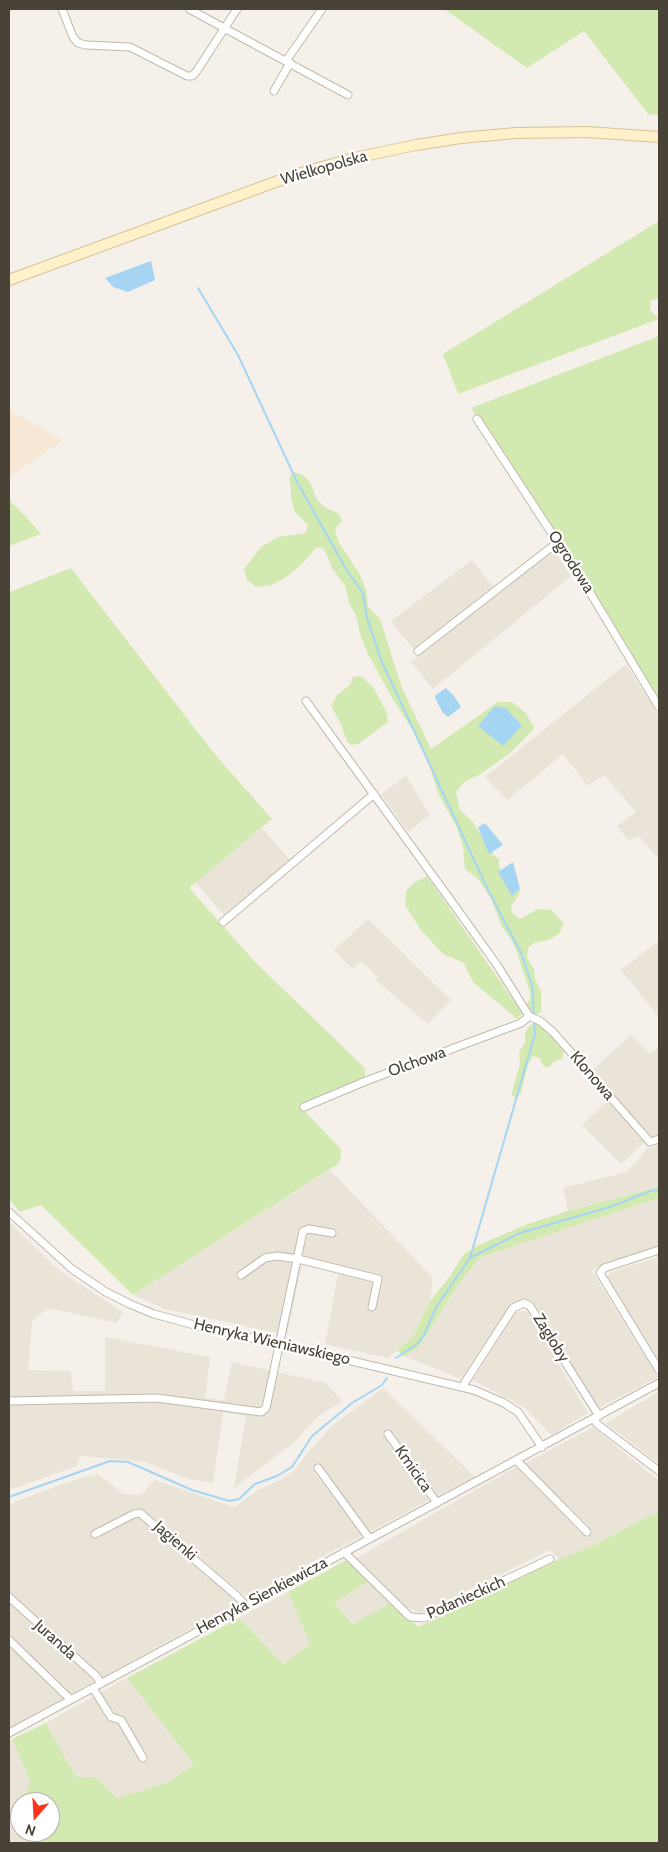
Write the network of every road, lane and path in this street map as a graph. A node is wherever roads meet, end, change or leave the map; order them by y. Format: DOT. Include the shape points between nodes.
graph roads {
  1 [pos="62,9"];
  2 [pos="189,9"];
  3 [pos="237,9"];
  4 [pos="322,9"];
  5 [pos="225,27"];
  6 [pos="288,62"];
  7 [pos="274,92"];
  8 [pos="348,95"];
  9 [pos="657,137"];
  10 [pos="9,280"];
  11 [pos="478,419"];
  12 [pos="558,542"];
  13 [pos="418,651"];
  14 [pos="306,700"];
  15 [pos="659,707"];
  16 [pos="374,794"];
  17 [pos="223,922"];
  18 [pos="529,1016"];
  19 [pos="304,1107"];
  20 [pos="659,1140"];
  21 [pos="9,1212"];
  22 [pos="332,1233"];
  23 [pos="659,1250"];
  24 [pos="298,1259"];
  25 [pos="241,1275"];
  26 [pos="372,1307"];
  27 [pos="280,1344"];
  28 [pos="659,1370"];
  29 [pos="659,1383"];
  30 [pos="462,1387"];
  31 [pos="9,1401"];
  32 [pos="597,1417"];
  33 [pos="388,1434"];
  34 [pos="542,1447"];
  35 [pos="516,1460"];
  36 [pos="318,1468"];
  37 [pos="659,1471"];
  38 [pos="437,1503"];
  39 [pos="587,1532"];
  40 [pos="95,1534"];
  41 [pos="369,1538"];
  42 [pos="344,1552"];
  43 [pos="550,1559"];
  44 [pos="9,1598"];
  45 [pos="245,1605"];
  46 [pos="9,1640"];
  47 [pos="101,1683"];
  48 [pos="93,1688"];
  49 [pos="70,1699"];
  50 [pos="9,1733"];
  51 [pos="144,1758"];
  1 -- 5 [label="street" via="78,43 130,47 187,76 196,72"];
  2 -- 5 [label="street"];
  3 -- 5 [label="street"];
  4 -- 6 [label="street"];
  5 -- 6 [label="street"];
  6 -- 7 [label="street"];
  6 -- 8 [label="street"];
  9 -- 10 [label="main road, Wielkopolska" via="587,132 516,133 425,144 354,158 297,174"];
  11 -- 12 [label="street, Ogrodowa"];
  12 -- 13 [label="street"];
  12 -- 15 [label="street, Ogrodowa"];
  14 -- 16 [label="street"];
  16 -- 17 [label="street"];
  16 -- 18 [label="street" via="497,965"];
  18 -- 19 [label="street, Olchowa" via="521,1023 366,1080"];
  18 -- 20 [label="street, Klonowa" via="553,1032 650,1142"];
  21 -- 27 [label="street, Henryka Wieniawskiego" via="72,1269 132,1305 208,1329"];
  22 -- 24 [label="street" via="303,1231"];
  23 -- 28 [label="street" via="604,1268 600,1273"];
  24 -- 25 [label="street" via="265,1258"];
  24 -- 26 [label="street" via="378,1279"];
  24 -- 27 [label="street"];
  27 -- 30 [label="street, Henryka Wieniawskiego"];
  27 -- 31 [label="street" via="266,1408 261,1412 157,1398"];
  29 -- 32 [label="street, Henryka Sienkiewicza"];
  30 -- 32 [label="street, Zagłoby" via="513,1308 524,1304 530,1306"];
  30 -- 34 [label="street, Henryka Wieniawskiego" via="490,1396 518,1412"];
  32 -- 34 [label="street, Henryka Sienkiewicza"];
  32 -- 37 [label="street, Zagłoby" via="597,1424"];
  33 -- 38 [label="street, Kmicica"];
  34 -- 35 [label="street, Henryka Sienkiewicza"];
  35 -- 38 [label="street, Henryka Sienkiewicza"];
  35 -- 39 [label="street"];
  36 -- 41 [label="street"];
  38 -- 41 [label="street, Henryka Sienkiewicza"];
  40 -- 45 [label="street, Jagienki" via="140,1513"];
  41 -- 42 [label="street, Henryka Sienkiewicza"];
  42 -- 43 [label="street, Połanieckich" via="410,1618 424,1618"];
  42 -- 45 [label="street, Henryka Sienkiewicza"];
  44 -- 47 [label="street, Juranda"];
  45 -- 47 [label="street, Henryka Sienkiewicza"];
  46 -- 49 [label="street"];
  47 -- 48 [label="street, Henryka Sienkiewicza"];
  48 -- 49 [label="street, Henryka Sienkiewicza"];
  48 -- 51 [label="street" via="110,1717 121,1720"];
  49 -- 50 [label="street, Henryka Sienkiewicza"];
}
